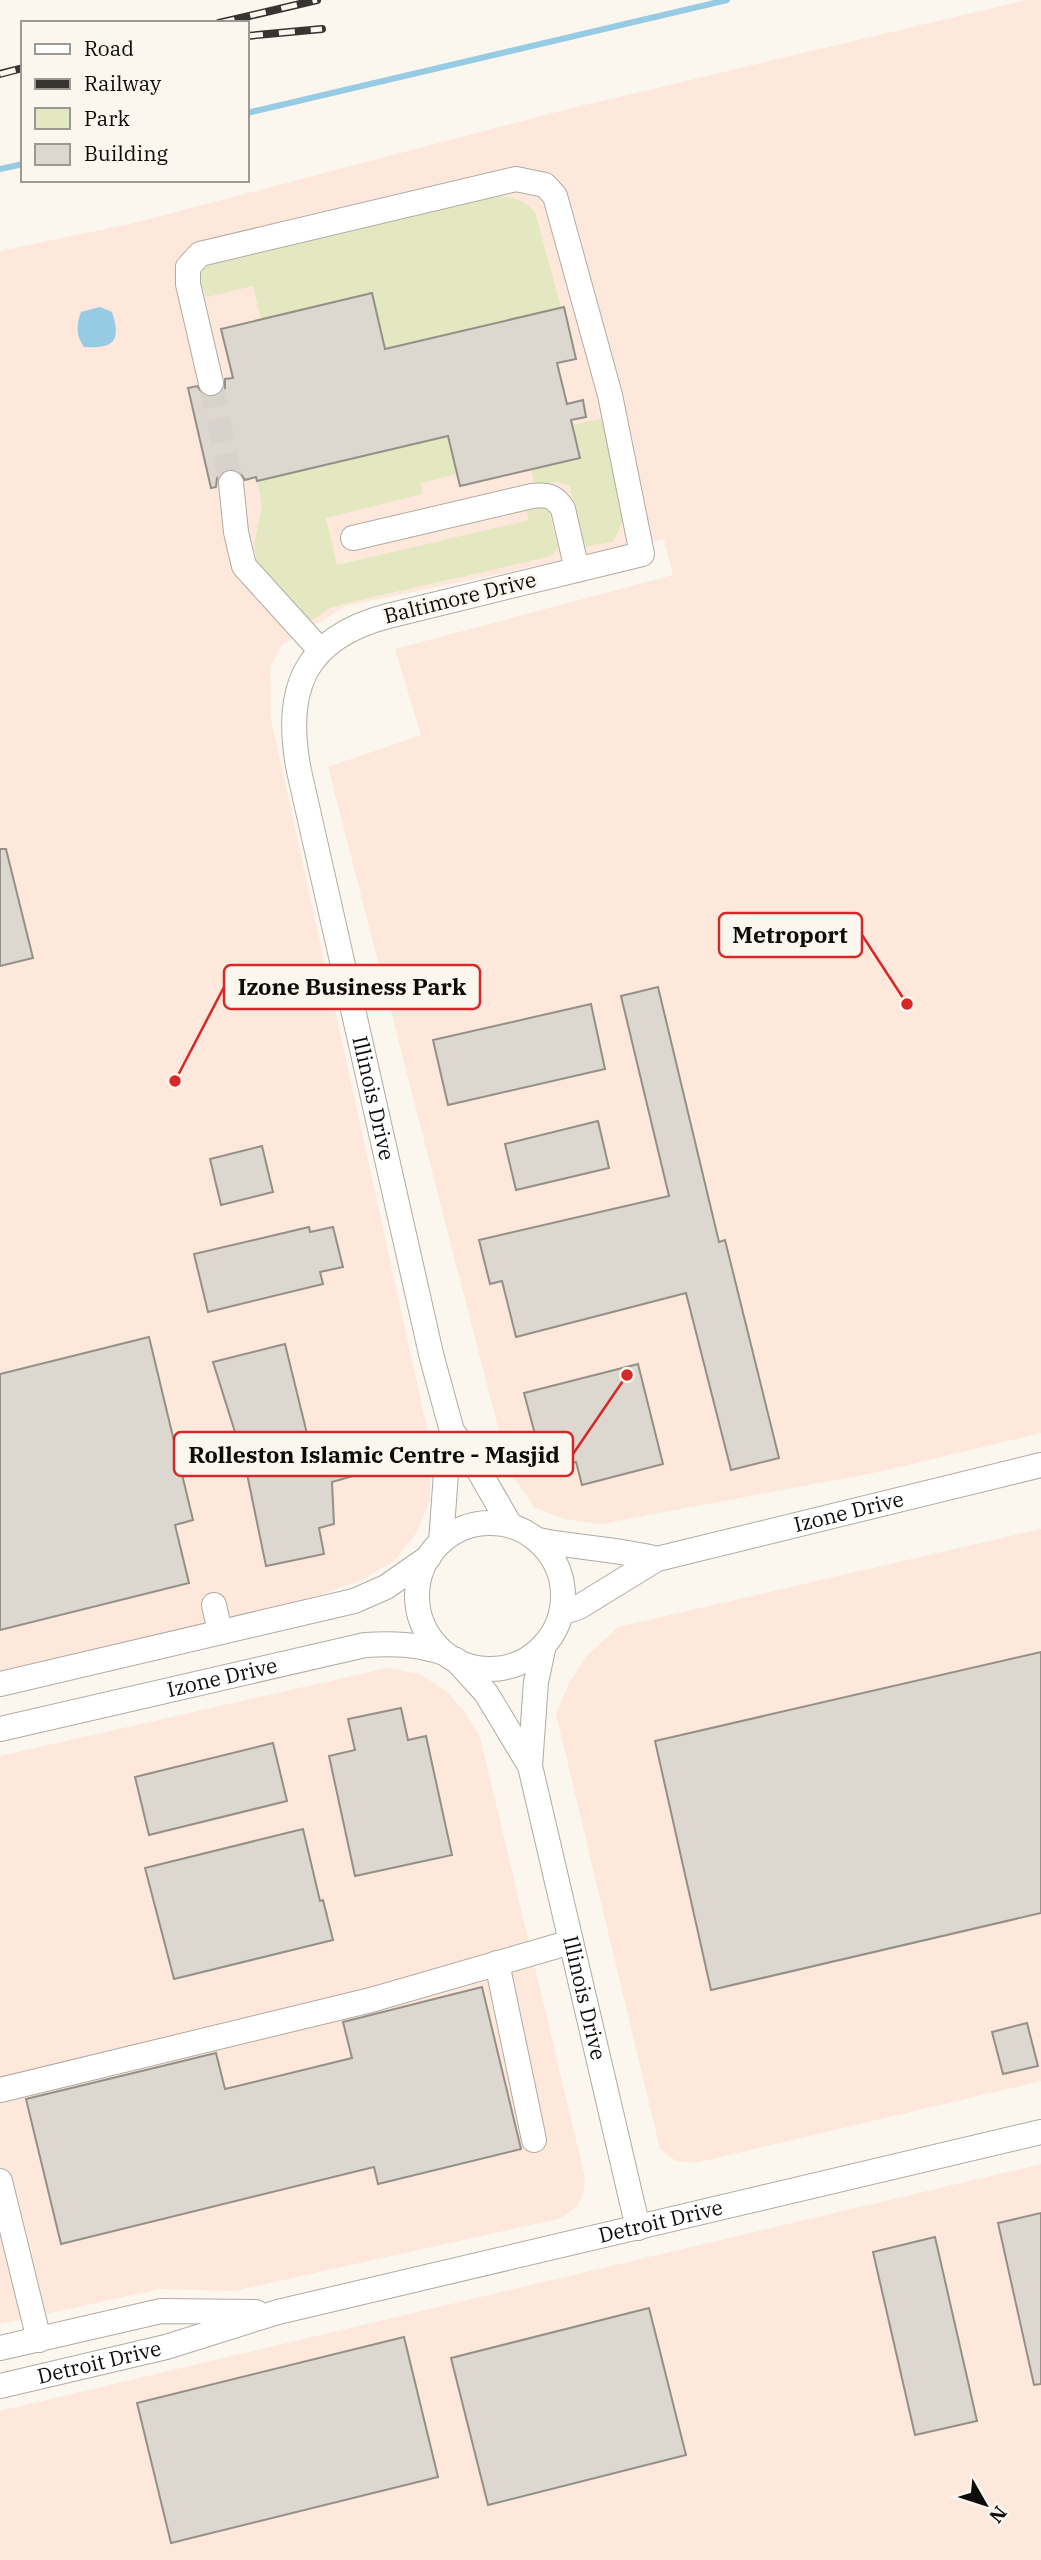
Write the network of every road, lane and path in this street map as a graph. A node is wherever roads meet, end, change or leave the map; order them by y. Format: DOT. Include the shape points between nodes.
graph roads {
  1 [pos="211,383"];
  2 [pos="231,483"];
  3 [pos="353,538"];
  4 [pos="577,570"];
  5 [pos="321,651"];
  6 [pos="300,681"];
  7 [pos="452,1431"];
  8 [pos="1041,1465"];
  9 [pos="510,1525"];
  10 [pos="538,1540"];
  11 [pos="435,1550"];
  12 [pos="657,1559"];
  13 [pos="214,1605"];
  14 [pos="561,1613"];
  15 [pos="220,1632"];
  16 [pos="544,1645"];
  17 [pos="450,1656"];
  18 [pos="0,1684"];
  19 [pos="0,1729"];
  20 [pos="530,1766"];
  21 [pos="571,1942"];
  22 [pos="497,1963"];
  23 [pos="0,2090"];
  24 [pos="1041,2132"];
  25 [pos="534,2140"];
  26 [pos="0,2181"];
  27 [pos="638,2228"];
  28 [pos="278,2312"];
  29 [pos="39,2340"];
  30 [pos="0,2348"];
  31 [pos="0,2386"];
  1 -- 4 [label="street, Baltimore Drive" via="188,284 188,267 200,254 516,179 545,185 555,196 610,395 642,554"];
  2 -- 5 [label="street" via="244,566"];
  3 -- 4 [label="street" via="549,495 563,509"];
  4 -- 5 [label="street, Baltimore Drive" via="367,621"];
  5 -- 6 [label="street, Baltimore Drive"];
  6 -- 7 [label="street, Illinois Drive" via="292,726 299,767"];
  7 -- 9 [label="street, Illinois Drive"];
  7 -- 11 [label="street, Illinois Drive"];
  8 -- 12 [label="street, Izone Drive" via="873,1496 705,1536"];
  9 -- 10 [label="street"];
  9 -- 11 [label="street" via="485,1523 461,1529"];
  10 -- 12 [label="street, Izone Drive"];
  10 -- 14 [label="street" via="560,1573"];
  11 -- 15 [label="street" via="386,1587 354,1601"];
  11 -- 17 [label="street" via="420,1576 417,1597 430,1637"];
  12 -- 14 [label="street, Izone Drive" via="579,1607"];
  13 -- 15 [label="street"];
  14 -- 16 [label="street"];
  15 -- 18 [label="street"];
  16 -- 17 [label="street" via="502,1668 470,1666"];
  16 -- 20 [label="street, Illinois Drive" via="536,1682"];
  17 -- 19 [label="street, Izone Drive" via="402,1643 365,1645"];
  17 -- 20 [label="street, Illinois Drive" via="491,1701"];
  20 -- 21 [label="street, Illinois Drive"];
  21 -- 22 [label="street"];
  21 -- 27 [label="street, Illinois Drive"];
  22 -- 23 [label="street" via="371,2000"];
  22 -- 25 [label="street"];
  24 -- 27 [label="street, Detroit Drive"];
  26 -- 29 [label="street"];
  27 -- 28 [label="street, Detroit Drive"];
  28 -- 29 [label="street, Detroit Drive" via="161,2311"];
  28 -- 31 [label="street, Detroit Drive" via="166,2347"];
  29 -- 30 [label="street, Detroit Drive"];
}
